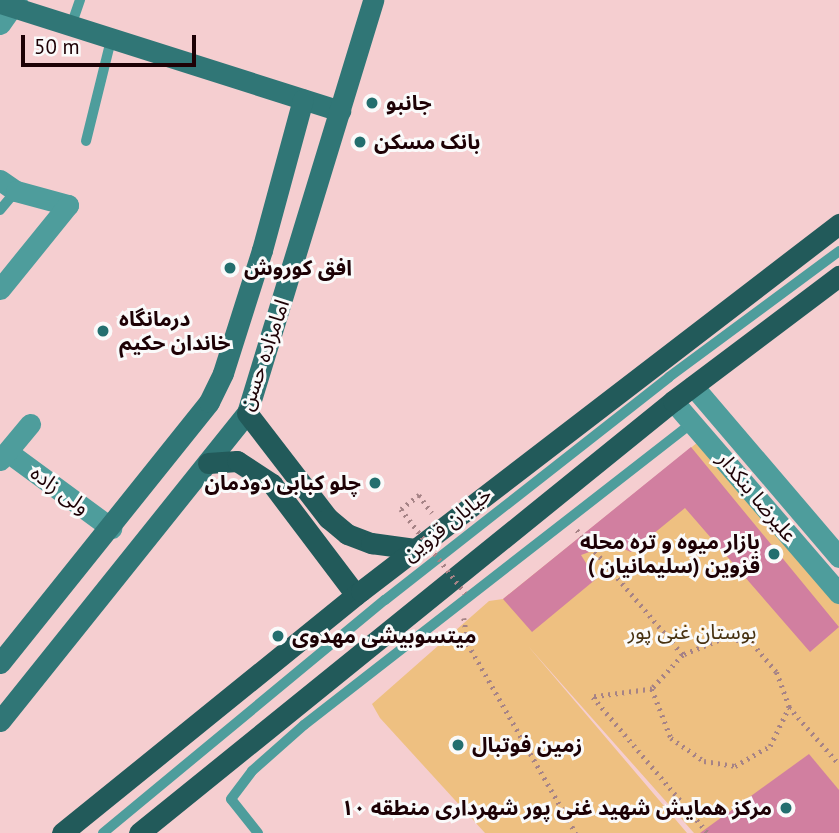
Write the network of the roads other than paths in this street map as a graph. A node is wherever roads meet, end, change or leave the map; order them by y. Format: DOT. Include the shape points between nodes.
graph roads {
  1 [pos="80,0"];
  2 [pos="373,0"];
  3 [pos="11,4"];
  4 [pos="0,24"];
  5 [pos="71,26"];
  6 [pos="111,40"];
  7 [pos="303,99"];
  8 [pos="340,111"];
  9 [pos="86,141"];
  10 [pos="8,185"];
  11 [pos="0,210"];
  12 [pos="839,224"];
  13 [pos="839,251"];
  14 [pos="839,276"];
  15 [pos="0,289"];
  16 [pos="693,386"];
  17 [pos="673,401"];
  18 [pos="247,413"];
  19 [pos="693,422"];
  20 [pos="30,424"];
  21 [pos="4,456"];
  22 [pos="208,464"];
  23 [pos="111,528"];
  24 [pos="415,549"];
  25 [pos="839,557"];
  26 [pos="839,593"];
  27 [pos="356,595"];
  28 [pos="0,663"];
  29 [pos="7,699"];
  30 [pos="0,721"];
  31 [pos="62,833"];
  32 [pos="103,833"];
  33 [pos="139,833"];
  34 [pos="258,833"];
  1 -- 5 [label="lane"];
  2 -- 8 [label="main road, امامزاده حسن"];
  3 -- 4 [label="street"];
  3 -- 5 [label="main road"];
  5 -- 6 [label="main road"];
  6 -- 7 [label="main road"];
  6 -- 9 [label="lane"];
  7 -- 8 [label="main road"];
  7 -- 23 [label="main road, امامزاده حسن" via="223,373 209,402"];
  8 -- 18 [label="main road, امامزاده حسن"];
  10 -- 11 [label="lane"];
  10 -- 15 [label="street" via="68,205"];
  12 -- 24 [label="main road, خیابان قزوین"];
  13 -- 32 [label="lane" via="407,582"];
  14 -- 16 [label="main road"];
  16 -- 17 [label="main road"];
  16 -- 25 [label="street, علیرضا بنکدار"];
  17 -- 19 [label="street, علیرضا بنکدار"];
  17 -- 33 [label="main road"];
  18 -- 22 [label="main road, امامزاده حسن"];
  18 -- 24 [label="main road" via="328,518 347,534 371,543"];
  19 -- 26 [label="street, علیرضا بنکدار"];
  19 -- 34 [label="lane" via="569,522 464,598 252,771 231,799"];
  20 -- 21 [label="street"];
  21 -- 23 [label="street, ولی زاده"];
  22 -- 27 [label="main road" via="237,461 257,470"];
  22 -- 29 [label="main road, امامزاده حسن"];
  23 -- 28 [label="main road, امامزاده حسن"];
  24 -- 27 [label="main road, خیابان قزوین"];
  27 -- 31 [label="main road, خیابان قزوین"];
  29 -- 30 [label="main road, امامزاده حسن"];
}
